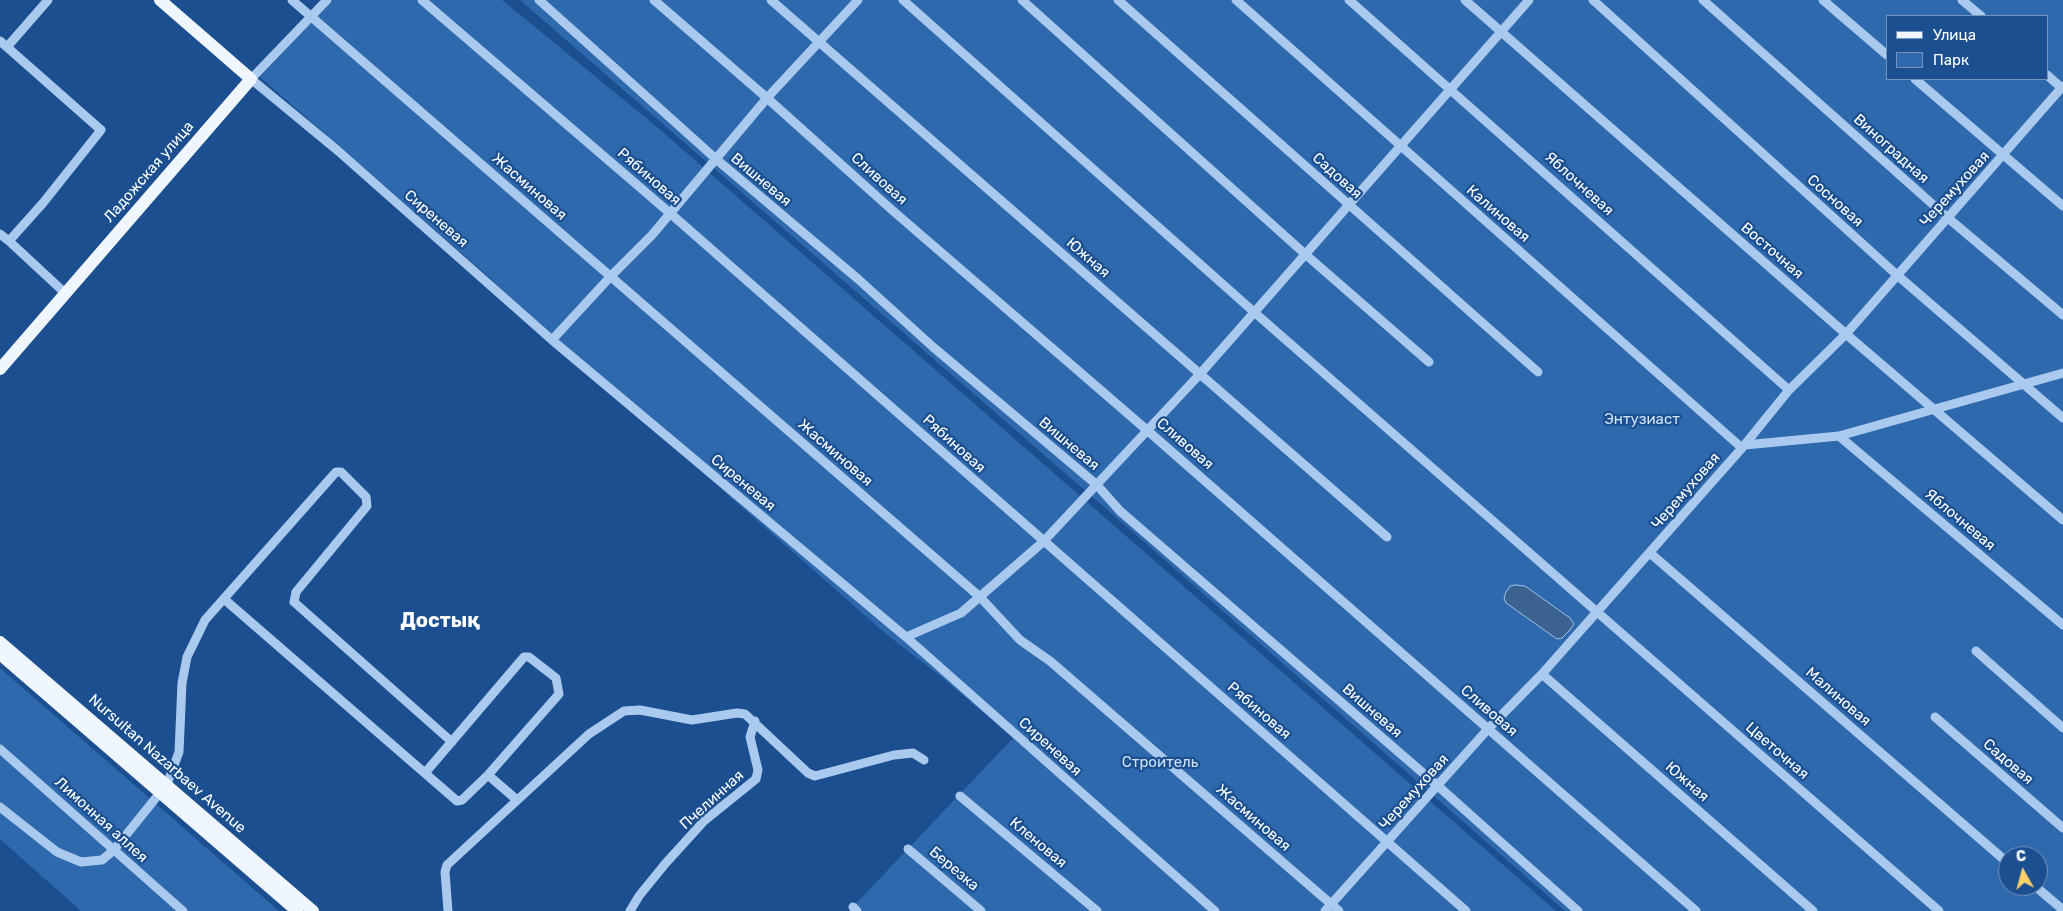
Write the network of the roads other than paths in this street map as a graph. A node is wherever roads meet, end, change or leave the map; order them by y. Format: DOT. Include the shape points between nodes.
graph roads {
  1 [pos="48,0"];
  2 [pos="160,0"];
  3 [pos="292,0"];
  4 [pos="327,0"];
  5 [pos="422,0"];
  6 [pos="539,0"];
  7 [pos="654,0"];
  8 [pos="772,0"];
  9 [pos="858,0"];
  10 [pos="903,0"];
  11 [pos="1022,0"];
  12 [pos="1118,0"];
  13 [pos="1236,0"];
  14 [pos="1349,0"];
  15 [pos="1465,0"];
  16 [pos="1529,0"];
  17 [pos="1593,0"];
  18 [pos="1704,0"];
  19 [pos="1823,0"];
  20 [pos="1962,0"];
  21 [pos="1980,15"];
  22 [pos="311,17"];
  23 [pos="1502,32"];
  24 [pos="819,41"];
  25 [pos="3,44"];
  26 [pos="1886,54"];
  27 [pos="2048,76"];
  28 [pos="251,79"];
  29 [pos="1915,80"];
  30 [pos="1449,88"];
  31 [pos="2063,88"];
  32 [pos="767,98"];
  33 [pos="1401,147"];
  34 [pos="2004,155"];
  35 [pos="716,159"];
  36 [pos="1348,204"];
  37 [pos="2063,206"];
  38 [pos="671,214"];
  39 [pos="1948,218"];
  40 [pos="0,234"];
  41 [pos="9,241"];
  42 [pos="1306,254"];
  43 [pos="1897,275"];
  44 [pos="611,276"];
  45 [pos="65,293"];
  46 [pos="1254,312"];
  47 [pos="2063,315"];
  48 [pos="1846,334"];
  49 [pos="552,340"];
  50 [pos="1429,362"];
  51 [pos="0,369"];
  52 [pos="1538,372"];
  53 [pos="2063,373"];
  54 [pos="1200,374"];
  55 [pos="2024,384"];
  56 [pos="1789,390"];
  57 [pos="1936,410"];
  58 [pos="2063,418"];
  59 [pos="1148,431"];
  60 [pos="1840,436"];
  61 [pos="1744,446"];
  62 [pos="1096,485"];
  63 [pos="2063,520"];
  64 [pos="1387,537"];
  65 [pos="1043,542"];
  66 [pos="1650,553"];
  67 [pos="980,597"];
  68 [pos="224,599"];
  69 [pos="1597,611"];
  70 [pos="2063,625"];
  71 [pos="906,637"];
  72 [pos="0,642"];
  73 [pos="1976,650"];
  74 [pos="0,654"];
  75 [pos="1542,674"];
  76 [pos="1935,717"];
  77 [pos="755,722"];
  78 [pos="2063,728"];
  79 [pos="1488,729"];
  80 [pos="452,742"];
  81 [pos="0,749"];
  82 [pos="924,760"];
  83 [pos="425,773"];
  84 [pos="488,775"];
  85 [pos="1438,786"];
  86 [pos="163,789"];
  87 [pos="960,796"];
  88 [pos="517,800"];
  89 [pos="0,807"];
  90 [pos="2063,828"];
  91 [pos="1388,842"];
  92 [pos="114,850"];
  93 [pos="908,850"];
  94 [pos="1998,854"];
  95 [pos="2047,896"];
  96 [pos="1328,908"];
  97 [pos="2063,910"];
  98 [pos="183,911"];
  99 [pos="297,911"];
  100 [pos="313,911"];
  101 [pos="448,911"];
  102 [pos="630,911"];
  103 [pos="982,911"];
  104 [pos="1097,911"];
  105 [pos="1215,911"];
  106 [pos="1339,911"];
  107 [pos="1466,911"];
  108 [pos="1578,911"];
  109 [pos="1696,911"];
  110 [pos="1813,911"];
  111 [pos="1939,911"];
  1 -- 25 [label="street"];
  2 -- 28 [label="main road"];
  3 -- 22 [label="street, Жасминовая"];
  4 -- 22 [label="street, Ладожская улица"];
  5 -- 38 [label="street, Рябиновая"];
  6 -- 35 [label="street, Вишневая"];
  7 -- 32 [label="street, Сливовая"];
  8 -- 24 [label="street, Южная"];
  9 -- 24 [label="street"];
  10 -- 46 [label="street, Цветочная"];
  11 -- 42 [label="street"];
  12 -- 36 [label="street, Садовая"];
  13 -- 33 [label="street, Калиновая"];
  14 -- 30 [label="street, Яблочневая"];
  15 -- 23 [label="street, Восточная"];
  16 -- 23 [label="street"];
  17 -- 43 [label="street, Сосновая"];
  18 -- 39 [label="street, Виноградная"];
  19 -- 26 [label="street"];
  20 -- 21 [label="street"];
  22 -- 28 [label="street, Ладожская улица"];
  22 -- 44 [label="street, Жасминовая"];
  23 -- 30 [label="street"];
  23 -- 48 [label="street, Восточная"];
  24 -- 32 [label="street"];
  24 -- 54 [label="street, Южная"];
  25 -- 41 [label="street" via="101,130"];
  27 -- 31 [label="street"];
  28 -- 45 [label="main road, Ладожская улица"];
  28 -- 49 [label="street, Сиреневая" via="337,150"];
  29 -- 34 [label="street"];
  30 -- 33 [label="street"];
  30 -- 56 [label="street, Яблочневая"];
  31 -- 34 [label="street, Черемуховая"];
  32 -- 35 [label="street"];
  32 -- 59 [label="street, Сливовая"];
  33 -- 36 [label="street"];
  33 -- 61 [label="street, Калиновая"];
  34 -- 37 [label="street"];
  34 -- 39 [label="street, Черемуховая"];
  35 -- 38 [label="street"];
  35 -- 62 [label="street, Вишневая"];
  36 -- 42 [label="street"];
  36 -- 52 [label="street, Садовая"];
  38 -- 44 [label="street"];
  38 -- 65 [label="street, Рябиновая"];
  39 -- 43 [label="street, Черемуховая"];
  39 -- 47 [label="street, Виноградная"];
  40 -- 41 [label="street"];
  41 -- 45 [label="street"];
  42 -- 46 [label="street"];
  42 -- 50 [label="street"];
  43 -- 48 [label="street, Черемуховая"];
  43 -- 55 [label="street, Сосновая"];
  44 -- 49 [label="street"];
  44 -- 67 [label="street, Жасминовая"];
  45 -- 51 [label="main road, Ладожская улица"];
  46 -- 54 [label="street"];
  46 -- 69 [label="street, Цветочная"];
  48 -- 56 [label="street, Черемуховая"];
  48 -- 57 [label="street, Восточная"];
  49 -- 71 [label="street, Сиреневая"];
  53 -- 55 [label="street"];
  54 -- 59 [label="street"];
  54 -- 64 [label="street, Южная"];
  55 -- 57 [label="street"];
  55 -- 58 [label="street, Сосновая"];
  56 -- 61 [label="street, Черемуховая"];
  57 -- 60 [label="street"];
  57 -- 63 [label="street, Восточная"];
  59 -- 62 [label="street"];
  59 -- 79 [label="street, Сливовая"];
  60 -- 61 [label="street"];
  60 -- 70 [label="street, Яблочневая"];
  61 -- 66 [label="street, Черемуховая"];
  62 -- 65 [label="street"];
  62 -- 85 [label="street, Вишневая" via="1120,511"];
  65 -- 67 [label="street"];
  65 -- 91 [label="street, Рябиновая"];
  66 -- 69 [label="street, Черемуховая"];
  66 -- 94 [label="street, Малиновая"];
  67 -- 71 [label="street" via="960,613"];
  67 -- 96 [label="street, Жасминовая" via="1020,640 1050,661"];
  68 -- 80 [label="street" via="336,472 341,472 366,497 367,506 296,592 294,602"];
  68 -- 83 [label="street"];
  68 -- 86 [label="street" via="205,620 187,657 182,683 180,752"];
  69 -- 75 [label="street, Черемуховая"];
  69 -- 111 [label="street, Цветочная"];
  71 -- 105 [label="street, Сиреневая"];
  72 -- 86 [label="main road, Nursultan Nazarbaev Avenue"];
  73 -- 78 [label="street"];
  74 -- 86 [label="main road, Nursultan Nazarbaev Avenue"];
  75 -- 79 [label="street, Черемуховая"];
  75 -- 110 [label="street, Южная"];
  76 -- 90 [label="street, Садовая"];
  77 -- 82 [label="street" via="815,776 894,755 913,753"];
  77 -- 88 [label="street" via="745,714 737,713 692,720 640,710 624,711 589,734"];
  77 -- 102 [label="street, Пчелинная" via="750,737 758,770 756,779 704,821 665,864"];
  79 -- 85 [label="street, Черемуховая"];
  79 -- 109 [label="street, Сливовая"];
  80 -- 83 [label="street"];
  80 -- 84 [label="street" via="524,657 529,657 556,678 558,694"];
  81 -- 92 [label="street, Лимонная аллея"];
  83 -- 84 [label="street" via="457,801"];
  84 -- 88 [label="street"];
  85 -- 91 [label="street, Черемуховая"];
  85 -- 108 [label="street, Вишневая"];
  86 -- 92 [label="street"];
  86 -- 99 [label="main road, Nursultan Nazarbaev Avenue"];
  86 -- 100 [label="main road, Nursultan Nazarbaev Avenue"];
  87 -- 104 [label="street, Кленовая"];
  88 -- 101 [label="street" via="447,866"];
  89 -- 92 [label="street" via="58,852 81,862 102,860"];
  91 -- 96 [label="street, Черемуховая"];
  91 -- 107 [label="street, Рябиновая"];
  92 -- 98 [label="street, Лимонная аллея"];
  93 -- 103 [label="street, Березка"];
  95 -- 97 [label="street"];
  96 -- 106 [label="street, Жасминовая"];
}
